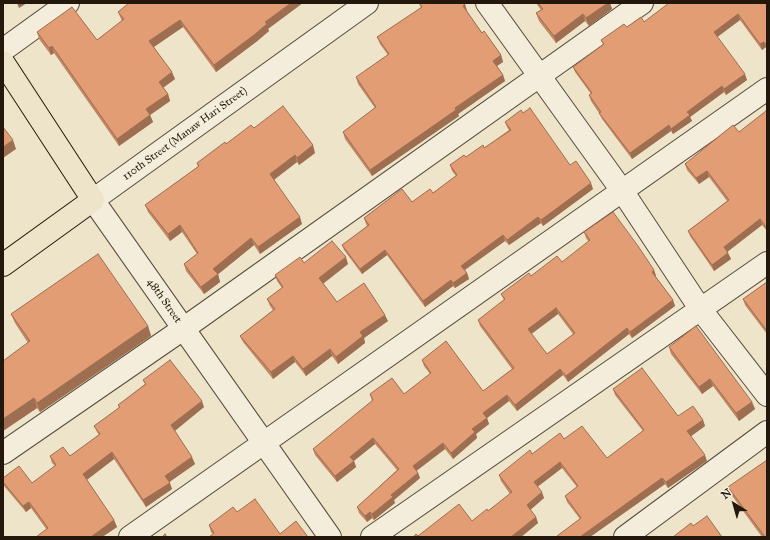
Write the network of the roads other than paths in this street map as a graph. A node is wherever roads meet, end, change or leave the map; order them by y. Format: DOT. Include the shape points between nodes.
graph roads {
  1 [pos="68,3"];
  2 [pos="367,3"];
  3 [pos="487,3"];
  4 [pos="642,3"];
  5 [pos="3,50"];
  6 [pos="3,62"];
  7 [pos="540,75"];
  8 [pos="767,89"];
  9 [pos="623,192"];
  10 [pos="93,200"];
  11 [pos="767,263"];
  12 [pos="3,265"];
  13 [pos="701,310"];
  14 [pos="183,329"];
  15 [pos="767,395"];
  16 [pos="767,432"];
  17 [pos="263,442"];
  18 [pos="3,454"];
  19 [pos="130,537"];
  20 [pos="330,537"];
  21 [pos="372,537"];
  22 [pos="624,537"];
  1 -- 5 [label="street"];
  2 -- 10 [label="street, 110th Street (Manaw Hari Street)"];
  3 -- 7 [label="street"];
  4 -- 7 [label="street"];
  6 -- 10 [label="main road, 48th Street"];
  7 -- 9 [label="street"];
  7 -- 14 [label="street"];
  8 -- 9 [label="street"];
  9 -- 13 [label="street"];
  9 -- 17 [label="street"];
  10 -- 12 [label="main road, 110th Street (Manaw Hari Street)"];
  10 -- 14 [label="street, 48th Street"];
  11 -- 13 [label="street"];
  13 -- 15 [label="street"];
  13 -- 21 [label="street"];
  14 -- 17 [label="street, 48th Street"];
  14 -- 18 [label="street"];
  16 -- 22 [label="street"];
  17 -- 19 [label="street"];
  17 -- 20 [label="street, 48th Street"];
}
